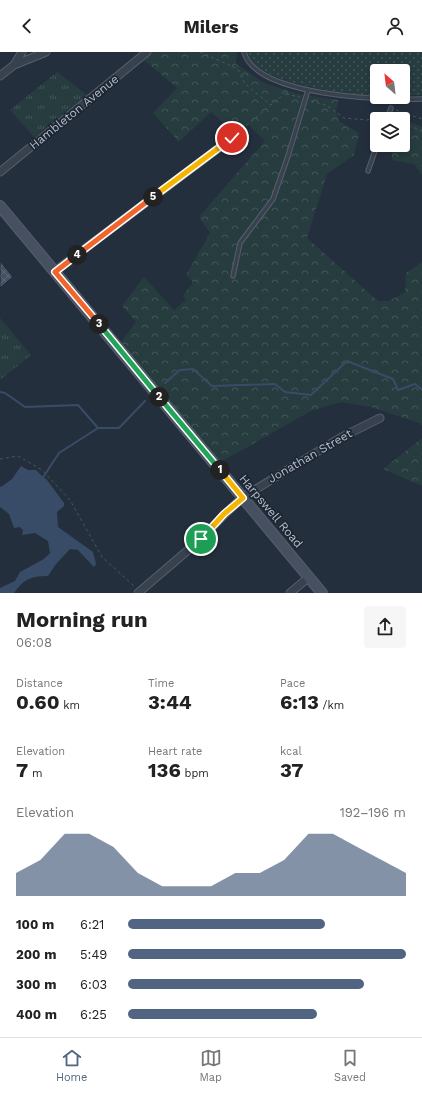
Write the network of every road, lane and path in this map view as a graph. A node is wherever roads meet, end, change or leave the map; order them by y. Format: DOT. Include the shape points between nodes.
graph roads {
  1 [pos="22,52"];
  2 [pos="46,52"];
  3 [pos="146,52"];
  4 [pos="200,52"];
  5 [pos="244,52"];
  6 [pos="14,65"];
  7 [pos="0,76"];
  8 [pos="283,83"];
  9 [pos="308,90"];
  10 [pos="286,93"];
  11 [pos="305,99"];
  12 [pos="422,99"];
  13 [pos="271,105"];
  14 [pos="391,108"];
  15 [pos="389,112"];
  16 [pos="422,119"];
  17 [pos="370,120"];
  18 [pos="410,126"];
  19 [pos="422,131"];
  20 [pos="232,138"];
  21 [pos="375,152"];
  22 [pos="368,171"];
  23 [pos="0,172"];
  24 [pos="0,206"];
  25 [pos="55,272"];
  26 [pos="233,276"];
  27 [pos="380,418"];
  28 [pos="0,459"];
  29 [pos="243,498"];
  30 [pos="309,577"];
  31 [pos="139,592"];
  32 [pos="290,593"];
  33 [pos="322,593"];
  1 -- 6 [label="street"];
  2 -- 6 [label="street"];
  3 -- 23 [label="street, Hambleton Avenue"];
  4 -- 13 [label="path" via="238,69 245,84"];
  5 -- 8 [label="lane" via="254,68"];
  6 -- 7 [label="street"];
  8 -- 9 [label="lane"];
  8 -- 10 [label="path"];
  9 -- 11 [label="lane"];
  9 -- 12 [label="lane" via="375,99"];
  10 -- 11 [label="path"];
  10 -- 13 [label="path"];
  11 -- 17 [label="path" via="326,105 344,118"];
  11 -- 26 [label="lane" via="272,199 240,243"];
  13 -- 20 [label="path"];
  14 -- 15 [label="lane"];
  14 -- 16 [label="path"];
  18 -- 19 [label="path"];
  20 -- 25 [label="street"];
  21 -- 22 [label="lane"];
  24 -- 25 [label="main road, Harpswell Road"];
  25 -- 29 [label="main road, Harpswell Road"];
  27 -- 29 [label="street, Jonathan Street" via="328,445"];
  28 -- 31 [label="path" via="18,456 42,470 70,500 102,557"];
  29 -- 30 [label="main road, Harpswell Road"];
  29 -- 31 [label="street, Jonathan Street" via="201,539"];
  30 -- 32 [label="street"];
  30 -- 33 [label="main road, Harpswell Road"];
}
